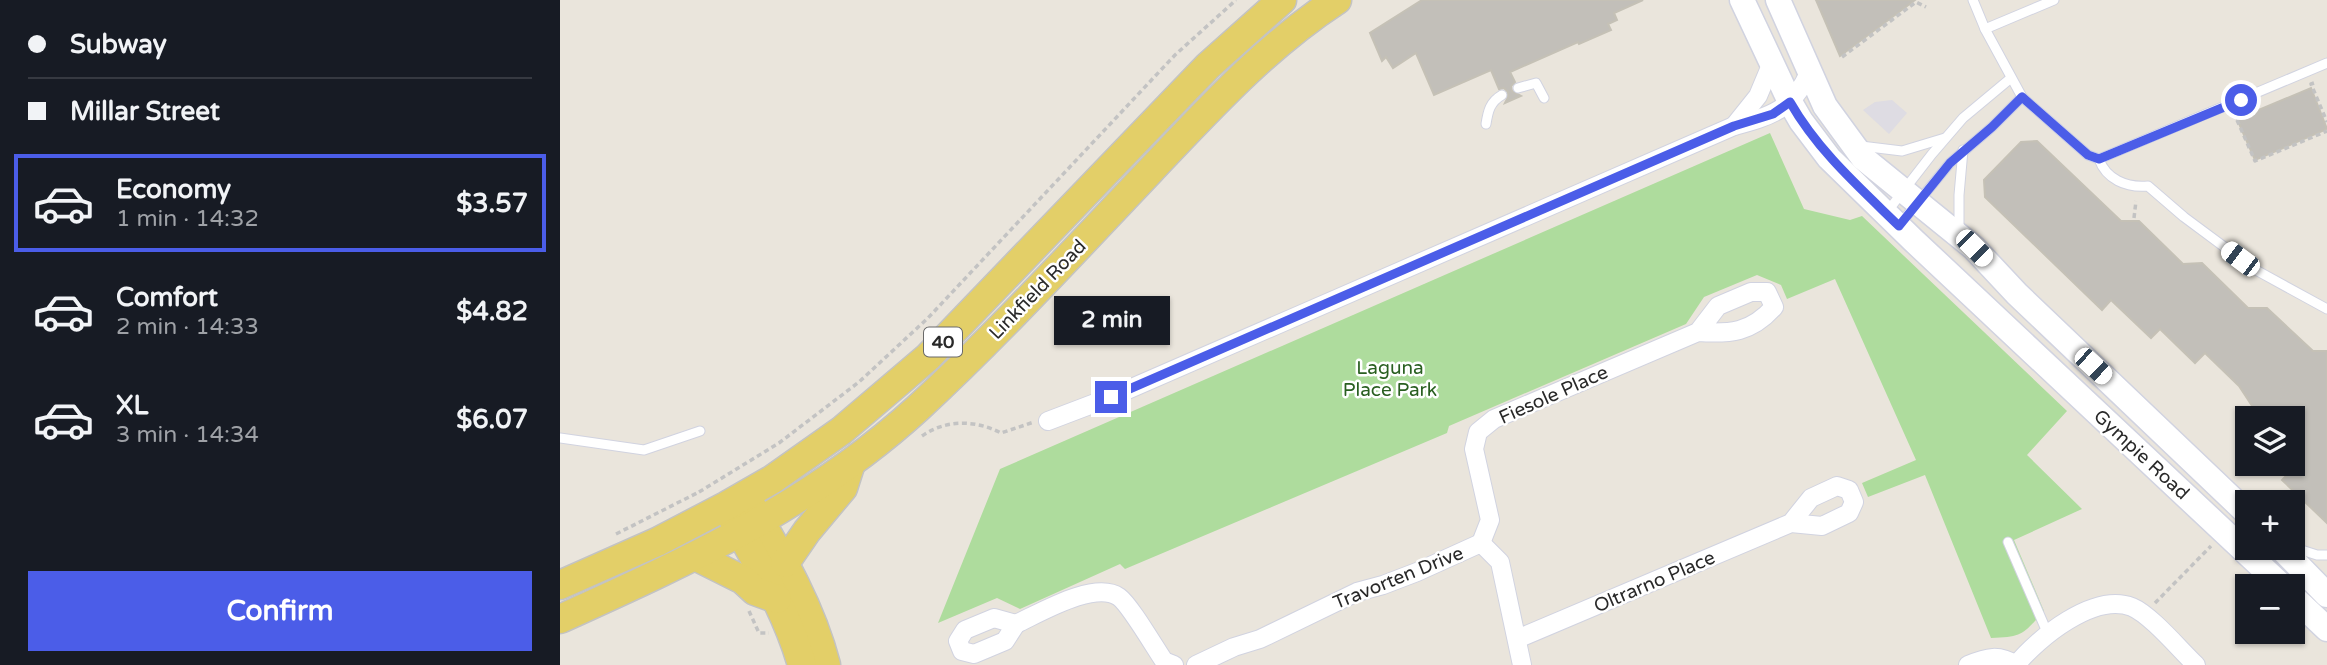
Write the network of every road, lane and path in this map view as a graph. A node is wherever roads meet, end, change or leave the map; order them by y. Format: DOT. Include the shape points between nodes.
graph roads {
  1 [pos="1236,0"];
  2 [pos="1282,0"];
  3 [pos="1337,0"];
  4 [pos="1742,0"];
  5 [pos="1778,0"];
  6 [pos="1973,0"];
  7 [pos="2054,0"];
  8 [pos="1926,7"];
  9 [pos="1986,29"];
  10 [pos="1842,57"];
  11 [pos="2327,63"];
  12 [pos="1771,65"];
  13 [pos="1809,74"];
  14 [pos="2011,78"];
  15 [pos="2318,81"];
  16 [pos="1517,88"];
  17 [pos="1502,95"];
  18 [pos="2022,97"];
  19 [pos="1544,98"];
  20 [pos="1790,102"];
  21 [pos="2237,120"];
  22 [pos="2327,122"];
  23 [pos="1486,124"];
  24 [pos="1734,126"];
  25 [pos="2327,131"];
  26 [pos="1946,137"];
  27 [pos="1852,145"];
  28 [pos="1963,150"];
  29 [pos="2099,159"];
  30 [pos="1910,197"];
  31 [pos="2136,201"];
  32 [pos="2134,218"];
  33 [pos="1893,220"];
  34 [pos="1959,234"];
  35 [pos="2327,309"];
  36 [pos="1698,332"];
  37 [pos="1048,421"];
  38 [pos="699,431"];
  39 [pos="560,438"];
  40 [pos="915,440"];
  41 [pos="851,463"];
  42 [pos="699,492"];
  43 [pos="724,500"];
  44 [pos="2235,502"];
  45 [pos="1791,523"];
  46 [pos="751,528"];
  47 [pos="615,534"];
  48 [pos="2008,542"];
  49 [pos="1481,543"];
  50 [pos="2213,545"];
  51 [pos="2305,551"];
  52 [pos="2327,555"];
  53 [pos="697,557"];
  54 [pos="2289,560"];
  55 [pos="785,563"];
  56 [pos="2269,574"];
  57 [pos="560,585"];
  58 [pos="777,599"];
  59 [pos="2316,602"];
  60 [pos="746,608"];
  61 [pos="2144,615"];
  62 [pos="560,620"];
  63 [pos="1016,624"];
  64 [pos="2047,632"];
  65 [pos="792,633"];
  66 [pos="1517,639"];
  67 [pos="802,665"];
  68 [pos="827,665"];
  69 [pos="1174,665"];
  70 [pos="1196,665"];
  71 [pos="1522,665"];
  72 [pos="1968,665"];
  73 [pos="2016,665"];
  74 [pos="2196,665"];
  1 -- 42 [label="path" via="1175,55 928,318 869,373 779,443"];
  2 -- 43 [label="main road, Linkfield Road / 40" via="1208,66 928,357 807,456"];
  3 -- 41 [label="main road, Linkfield Road / 40" via="1293,30 1238,79 971,357"];
  4 -- 12 [label="main road, Gympie Road"];
  5 -- 13 [label="main road, Gympie Road"];
  6 -- 9 [label="lane"];
  7 -- 9 [label="lane"];
  8 -- 10 [label="path" via="1916,2"];
  9 -- 14 [label="lane"];
  11 -- 29 [label="lane"];
  12 -- 20 [label="main road, Gympie Road"];
  12 -- 24 [label="street" via="1758,96"];
  13 -- 20 [label="street"];
  13 -- 27 [label="main road, Gympie Road"];
  14 -- 18 [label="lane"];
  14 -- 26 [label="lane"];
  15 -- 22 [label="path" via="2311,84"];
  16 -- 19 [label="lane" via="1536,83"];
  17 -- 23 [label="lane" via="1488,109"];
  18 -- 28 [label="lane"];
  18 -- 29 [label="lane" via="2088,155"];
  20 -- 24 [label="street" via="1773,114"];
  20 -- 33 [label="main road, Gympie Road" via="1823,151"];
  21 -- 25 [label="path" via="2255,161"];
  24 -- 37 [label="street"];
  26 -- 27 [label="lane" via="1902,151"];
  26 -- 30 [label="lane"];
  27 -- 30 [label="main road, Gympie Road"];
  28 -- 30 [label="lane"];
  28 -- 34 [label="lane"];
  29 -- 35 [label="lane" via="2113,180 2148,186 2254,270"];
  30 -- 33 [label="lane"];
  30 -- 33 [label="lane"];
  30 -- 34 [label="main road, Gympie Road"];
  31 -- 32 [label="path"];
  33 -- 56 [label="main road, Gympie Road"];
  34 -- 44 [label="main road, Gympie Road"];
  36 -- 49 [label="street, Fiesole Place" via="1494,419 1478,432 1474,449 1490,520"];
  37 -- 40 [label="path" via="1026,423 1005,433 965,423 929,431"];
  38 -- 39 [label="lane" via="644,450"];
  41 -- 46 [label="main road, Linkfield Road / 40"];
  41 -- 55 [label="main road, 40" via="843,488"];
  42 -- 43 [label="path"];
  42 -- 47 [label="path"];
  43 -- 46 [label="main road"];
  43 -- 57 [label="main road, Linkfield Road" via="657,542"];
  45 -- 66 [label="street, Oltrarno Place"];
  46 -- 53 [label="main road, Linkfield Road"];
  46 -- 55 [label="main road"];
  46 -- 58 [label="main road"];
  48 -- 64 [label="lane"];
  49 -- 66 [label="street, Travorten Drive" via="1500,562"];
  49 -- 70 [label="street, Travorten Drive" via="1357,592"];
  50 -- 61 [label="path"];
  51 -- 52 [label="lane"];
  53 -- 58 [label="main road"];
  53 -- 62 [label="main road, Linkfield Road"];
  54 -- 59 [label="main road"];
  55 -- 68 [label="main road" via="810,614"];
  58 -- 65 [label="main road"];
  60 -- 65 [label="path" via="759,633"];
  61 -- 64 [label="street" via="2118,603 2087,611"];
  61 -- 74 [label="street"];
  63 -- 69 [label="street" via="1088,593 1107,591 1121,598 1164,661"];
  64 -- 73 [label="street"];
  65 -- 67 [label="main road"];
  66 -- 71 [label="street, Travorten Drive"];
  72 -- 73 [label="street" via="1984,658 2005,658"];
}
